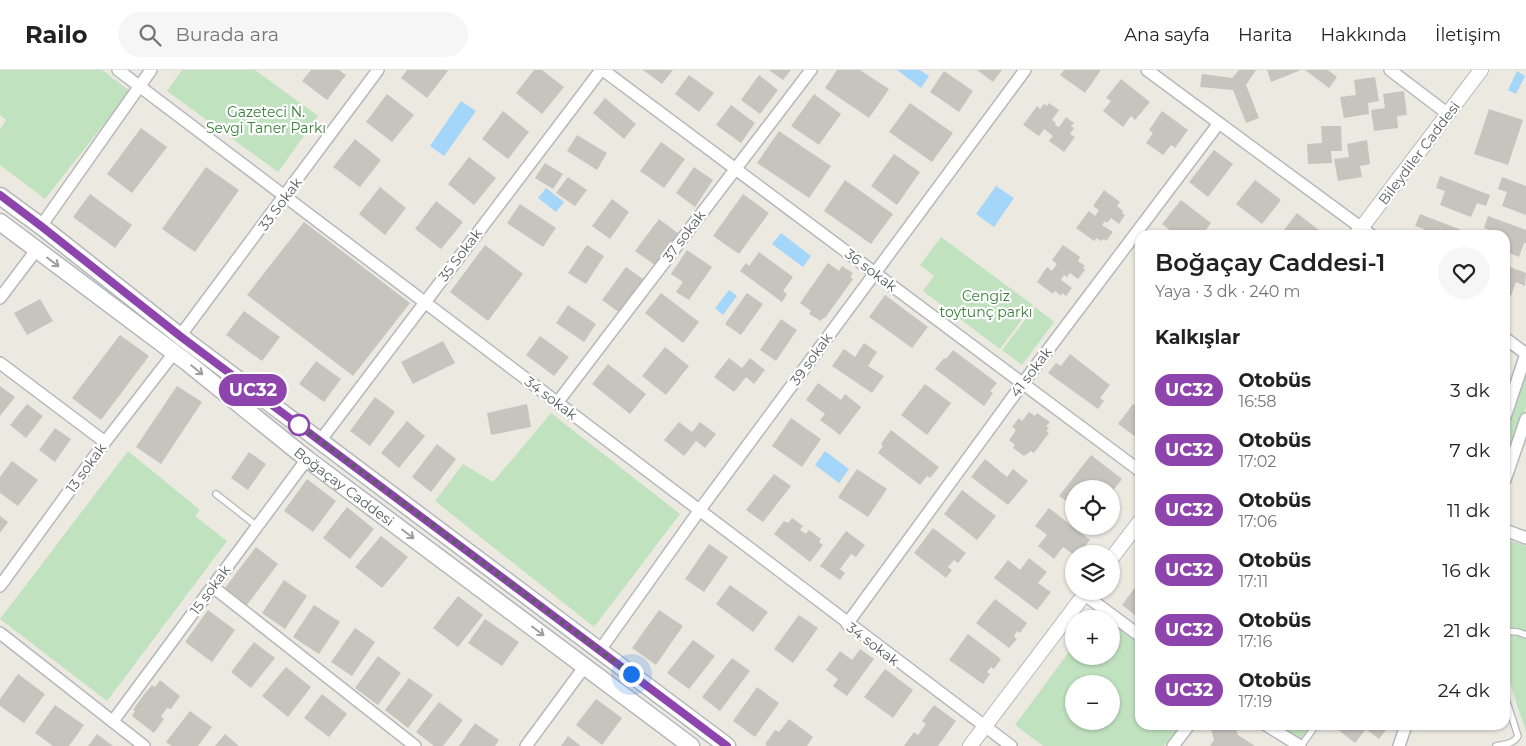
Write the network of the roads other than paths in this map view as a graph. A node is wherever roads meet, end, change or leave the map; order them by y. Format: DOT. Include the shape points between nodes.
graph roads {
  1 [pos="118,70"];
  2 [pos="151,70"];
  3 [pos="378,70"];
  4 [pos="602,70"];
  5 [pos="811,70"];
  6 [pos="1025,70"];
  7 [pos="1147,70"];
  8 [pos="1390,70"];
  9 [pos="1481,70"];
  10 [pos="138,87"];
  11 [pos="1448,114"];
  12 [pos="1218,123"];
  13 [pos="736,169"];
  14 [pos="0,196"];
  15 [pos="286,196"];
  16 [pos="0,222"];
  17 [pos="41,226"];
  18 [pos="1138,230"];
  19 [pos="1359,230"];
  20 [pos="1365,230"];
  21 [pos="1135,234"];
  22 [pos="36,248"];
  23 [pos="875,273"];
  24 [pos="0,298"];
  25 [pos="425,302"];
  26 [pos="180,336"];
  27 [pos="1510,342"];
  28 [pos="174,353"];
  29 [pos="1526,354"];
  30 [pos="0,363"];
  31 [pos="1023,383"];
  32 [pos="1510,402"];
  33 [pos="557,403"];
  34 [pos="1526,419"];
  35 [pos="320,440"];
  36 [pos="105,442"];
  37 [pos="307,459"];
  38 [pos="1510,465"];
  39 [pos="1135,467"];
  40 [pos="216,494"];
  41 [pos="699,511"];
  42 [pos="257,526"];
  43 [pos="1135,528"];
  44 [pos="1510,532"];
  45 [pos="1526,538"];
  46 [pos="1120,547"];
  47 [pos="0,586"];
  48 [pos="213,587"];
  49 [pos="1081,600"];
  50 [pos="1095,600"];
  51 [pos="847,624"];
  52 [pos="1510,631"];
  53 [pos="1135,632"];
  54 [pos="0,633"];
  55 [pos="1526,635"];
  56 [pos="600,650"];
  57 [pos="585,666"];
  58 [pos="1510,711"];
  59 [pos="113,721"];
  60 [pos="984,727"];
  61 [pos="1185,730"];
  62 [pos="1277,730"];
  63 [pos="1312,730"];
  64 [pos="1404,730"];
  65 [pos="144,746"];
  66 [pos="415,746"];
  67 [pos="526,746"];
  68 [pos="691,746"];
  69 [pos="727,746"];
  70 [pos="970,746"];
  71 [pos="1010,746"];
  72 [pos="1173,746"];
  73 [pos="1300,746"];
  74 [pos="1399,746"];
  75 [pos="1496,746"];
  1 -- 10 [label="street, 34 sokak"];
  2 -- 10 [label="street"];
  3 -- 15 [label="street, 33 Sokak"];
  4 -- 13 [label="street, 36 sokak"];
  4 -- 25 [label="street, 35 Sokak"];
  5 -- 13 [label="street, 37 sokak"];
  6 -- 23 [label="street, 39 sokak"];
  7 -- 12 [label="street"];
  8 -- 11 [label="street"];
  9 -- 11 [label="street, Bileydiler Caddesi"];
  10 -- 15 [label="street, 34 sokak"];
  10 -- 17 [label="street"];
  11 -- 20 [label="street, Bileydiler Caddesi"];
  12 -- 18 [label="street, 41 sokak"];
  12 -- 19 [label="street"];
  13 -- 23 [label="street, 36 sokak"];
  13 -- 33 [label="street, 37 sokak"];
  14 -- 17 [label="main road, Boğaçay Caddesi"];
  15 -- 25 [label="street, 34 sokak"];
  15 -- 26 [label="street, 33 Sokak"];
  16 -- 22 [label="main road, Boğaçay Caddesi"];
  17 -- 26 [label="main road, Boğaçay Caddesi"];
  21 -- 31 [label="street, 41 sokak"];
  22 -- 24 [label="street"];
  22 -- 28 [label="main road, Boğaçay Caddesi, one-way"];
  23 -- 31 [label="street, 36 sokak"];
  23 -- 41 [label="street, 39 sokak"];
  25 -- 33 [label="street, 34 sokak"];
  25 -- 35 [label="street, 35 Sokak"];
  26 -- 35 [label="main road, Boğaçay Caddesi"];
  27 -- 29 [label="street"];
  28 -- 36 [label="street, 13 sokak"];
  28 -- 37 [label="main road, Boğaçay Caddesi, one-way"];
  29 -- 32 [label="street"];
  30 -- 36 [label="street"];
  31 -- 39 [label="street, 36 sokak"];
  31 -- 51 [label="street, 41 sokak"];
  33 -- 41 [label="street, 34 sokak"];
  34 -- 38 [label="street"];
  35 -- 56 [label="main road, Boğaçay Caddesi"];
  36 -- 47 [label="street, 13 sokak"];
  37 -- 42 [label="street, 15 sokak"];
  37 -- 57 [label="main road, Boğaçay Caddesi, one-way"];
  40 -- 42 [label="lane"];
  41 -- 51 [label="street, 34 sokak"];
  41 -- 56 [label="street, 39 sokak"];
  42 -- 48 [label="street, 15 sokak"];
  43 -- 46 [label="street"];
  44 -- 45 [label="street"];
  48 -- 59 [label="street, 15 sokak"];
  48 -- 66 [label="street"];
  49 -- 60 [label="street"];
  50 -- 53 [label="street"];
  51 -- 60 [label="street, 34 sokak"];
  52 -- 55 [label="lane"];
  54 -- 59 [label="street"];
  56 -- 69 [label="main road, Boğaçay Caddesi"];
  57 -- 67 [label="street"];
  57 -- 68 [label="main road, Boğaçay Caddesi"];
  58 -- 75 [label="lane" via="1518,736 1512,743"];
  59 -- 65 [label="street"];
  60 -- 70 [label="street"];
  60 -- 71 [label="street, 34 sokak"];
  61 -- 72 [label="street"];
  62 -- 73 [label="street"];
  63 -- 73 [label="lane"];
  64 -- 74 [label="street"];
}
